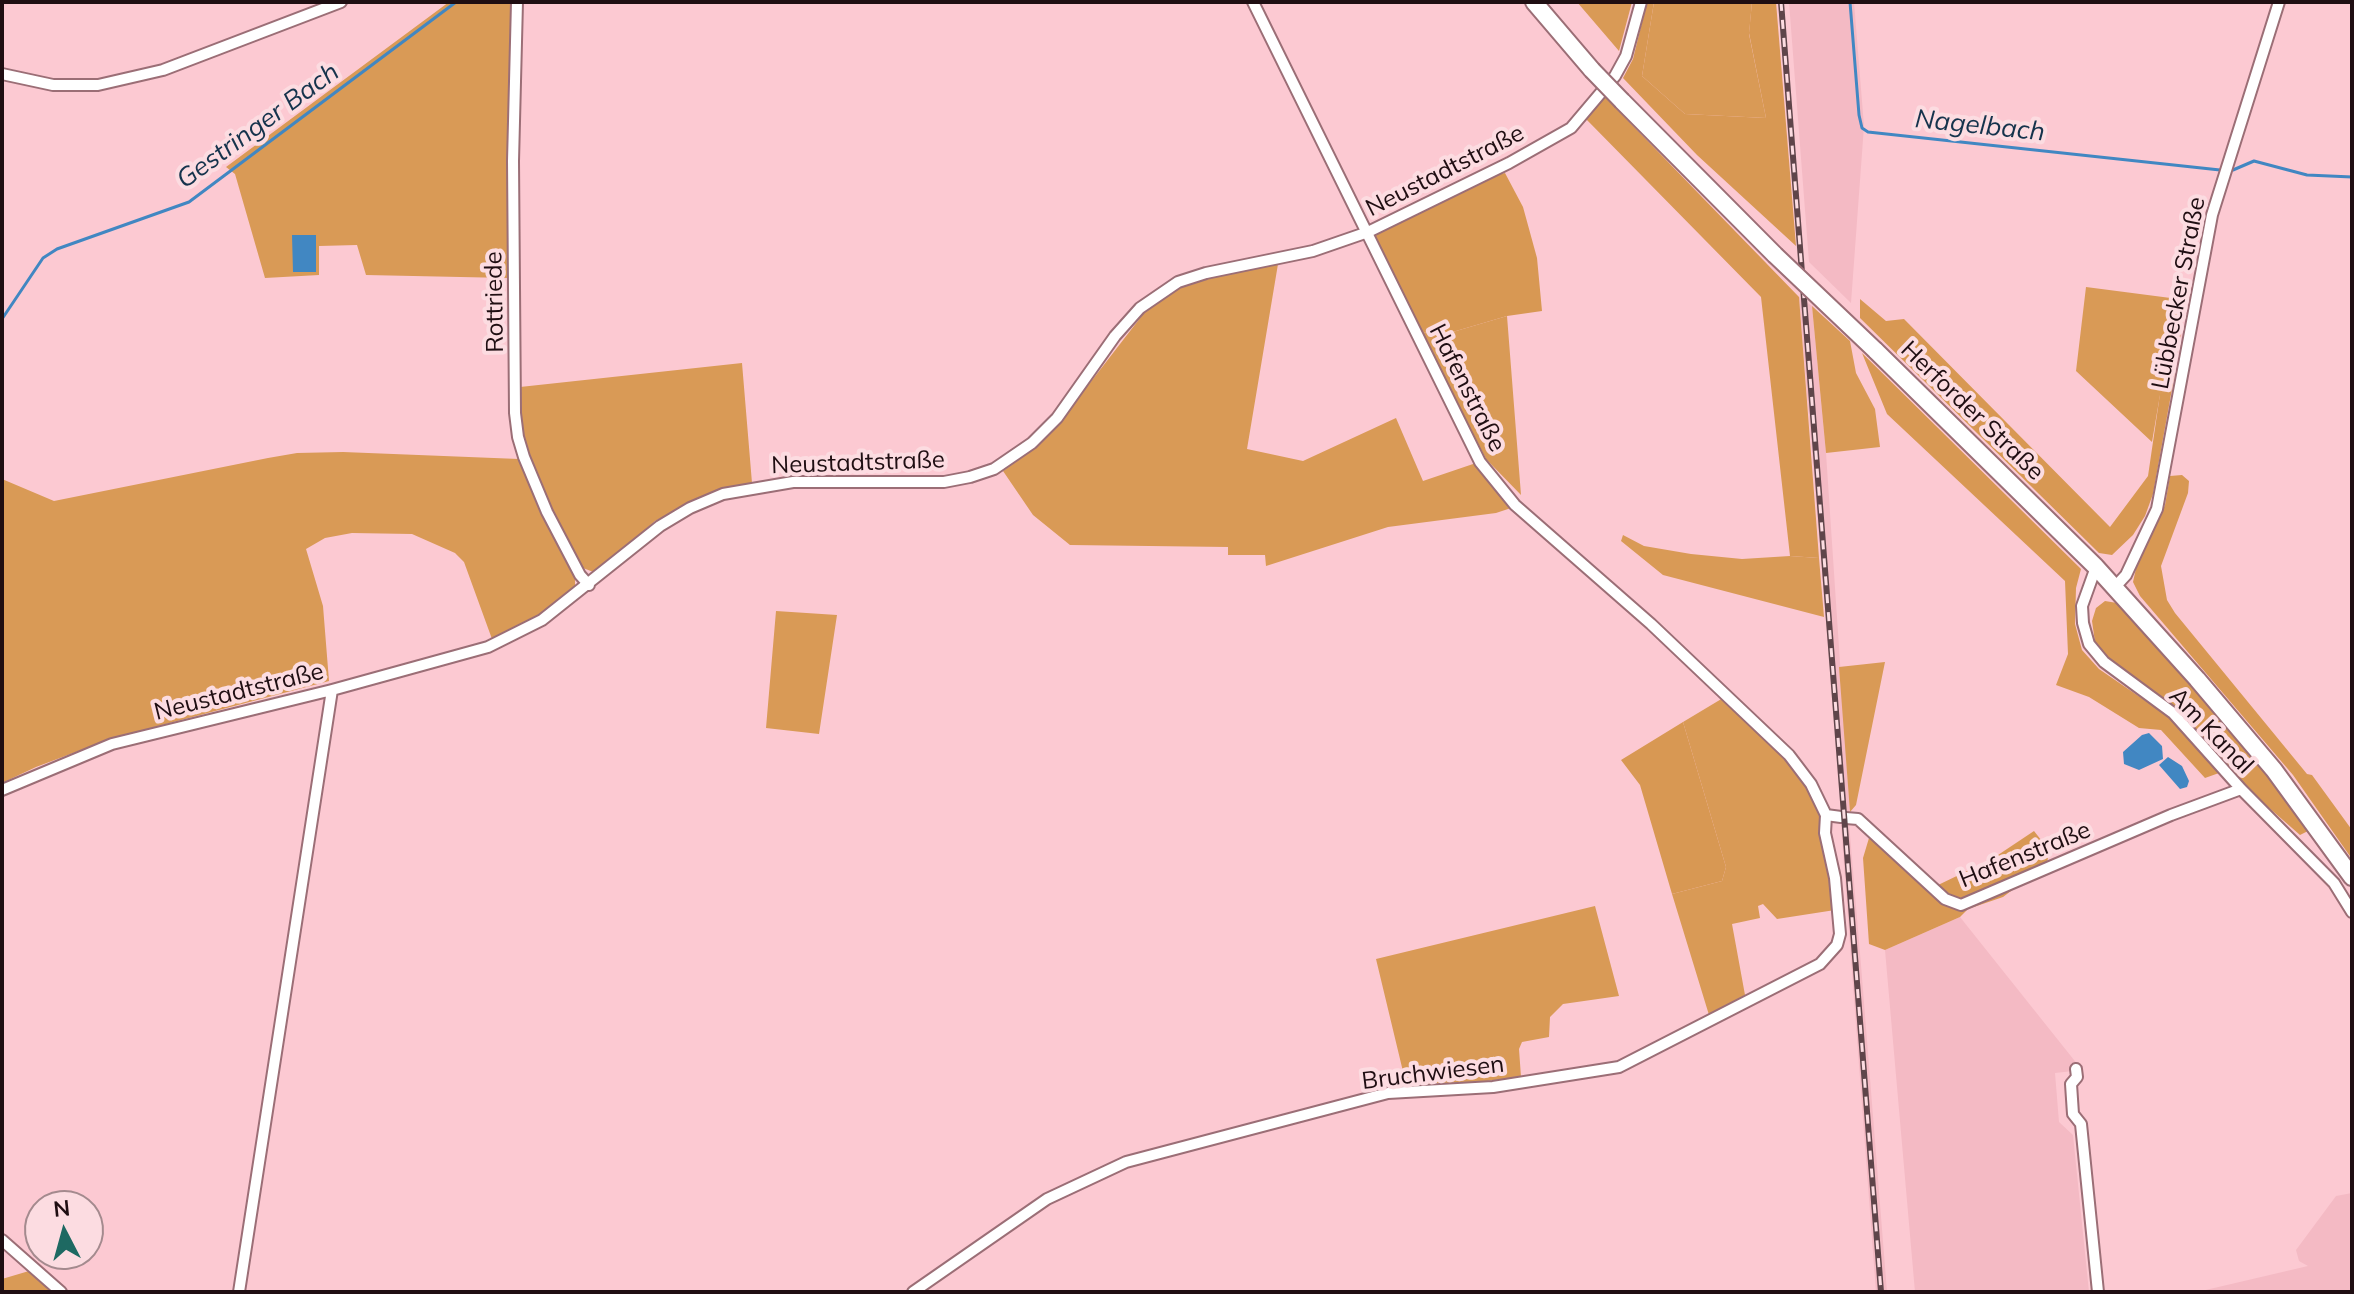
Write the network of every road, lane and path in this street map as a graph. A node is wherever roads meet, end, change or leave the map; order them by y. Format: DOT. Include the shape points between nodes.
graph roads {
  1 [pos="341,2"];
  2 [pos="517,2"];
  3 [pos="1253,2"];
  4 [pos="1534,2"];
  5 [pos="1641,2"];
  6 [pos="2279,2"];
  7 [pos="2,74"];
  8 [pos="1368,232"];
  9 [pos="2096,567"];
  10 [pos="589,585"];
  11 [pos="2114,588"];
  12 [pos="332,690"];
  13 [pos="2241,789"];
  14 [pos="2,790"];
  15 [pos="1826,815"];
  16 [pos="2352,877"];
  17 [pos="2352,912"];
  18 [pos="2076,1069"];
  19 [pos="2,1240"];
  20 [pos="61,1292"];
  21 [pos="239,1292"];
  22 [pos="913,1292"];
  23 [pos="2098,1292"];
  1 -- 7 [label="street" via="163,70 98,85 53,85"];
  2 -- 10 [label="street, Rottriede" via="515,413 524,457 547,512"];
  3 -- 8 [label="street, Hafenstraße"];
  4 -- 9 [label="main road, Herforder Straße, bridge" via="1592,70 1775,255"];
  5 -- 8 [label="street, Neustadtstraße" via="1615,76 1571,128"];
  6 -- 11 [label="street, Lübbecker Straße" via="2212,215 2157,509 2126,575"];
  8 -- 10 [label="street, Neustadtstraße" via="1313,251 1178,282 1140,308 1115,336 1057,418 994,469 944,482 793,482 723,494 646,535"];
  8 -- 15 [label="street, Hafenstraße" via="1480,462 1515,505 1789,755"];
  9 -- 11 [label="main road, Herforder Straße"];
  9 -- 13 [label="street, Am Kanal" via="2082,606 2089,644 2104,662 2173,713"];
  10 -- 12 [label="street, Neustadtstraße" via="542,620 488,647"];
  11 -- 16 [label="main road, Herforder Straße" via="2274,770"];
  12 -- 14 [label="street, Neustadtstraße" via="112,744"];
  12 -- 21 [label="street"];
  13 -- 15 [label="street, Hafenstraße" via="1961,905 1945,899 1858,819"];
  13 -- 17 [label="street, Am Kanal" via="2334,883"];
  15 -- 22 [label="street, Bruchwiesen" via="1840,934 1820,964 1619,1067 1493,1087 1388,1093 1126,1162 1047,1199"];
  18 -- 23 [label="street" via="2073,1114 2081,1124"];
  19 -- 20 [label="street"];
}
